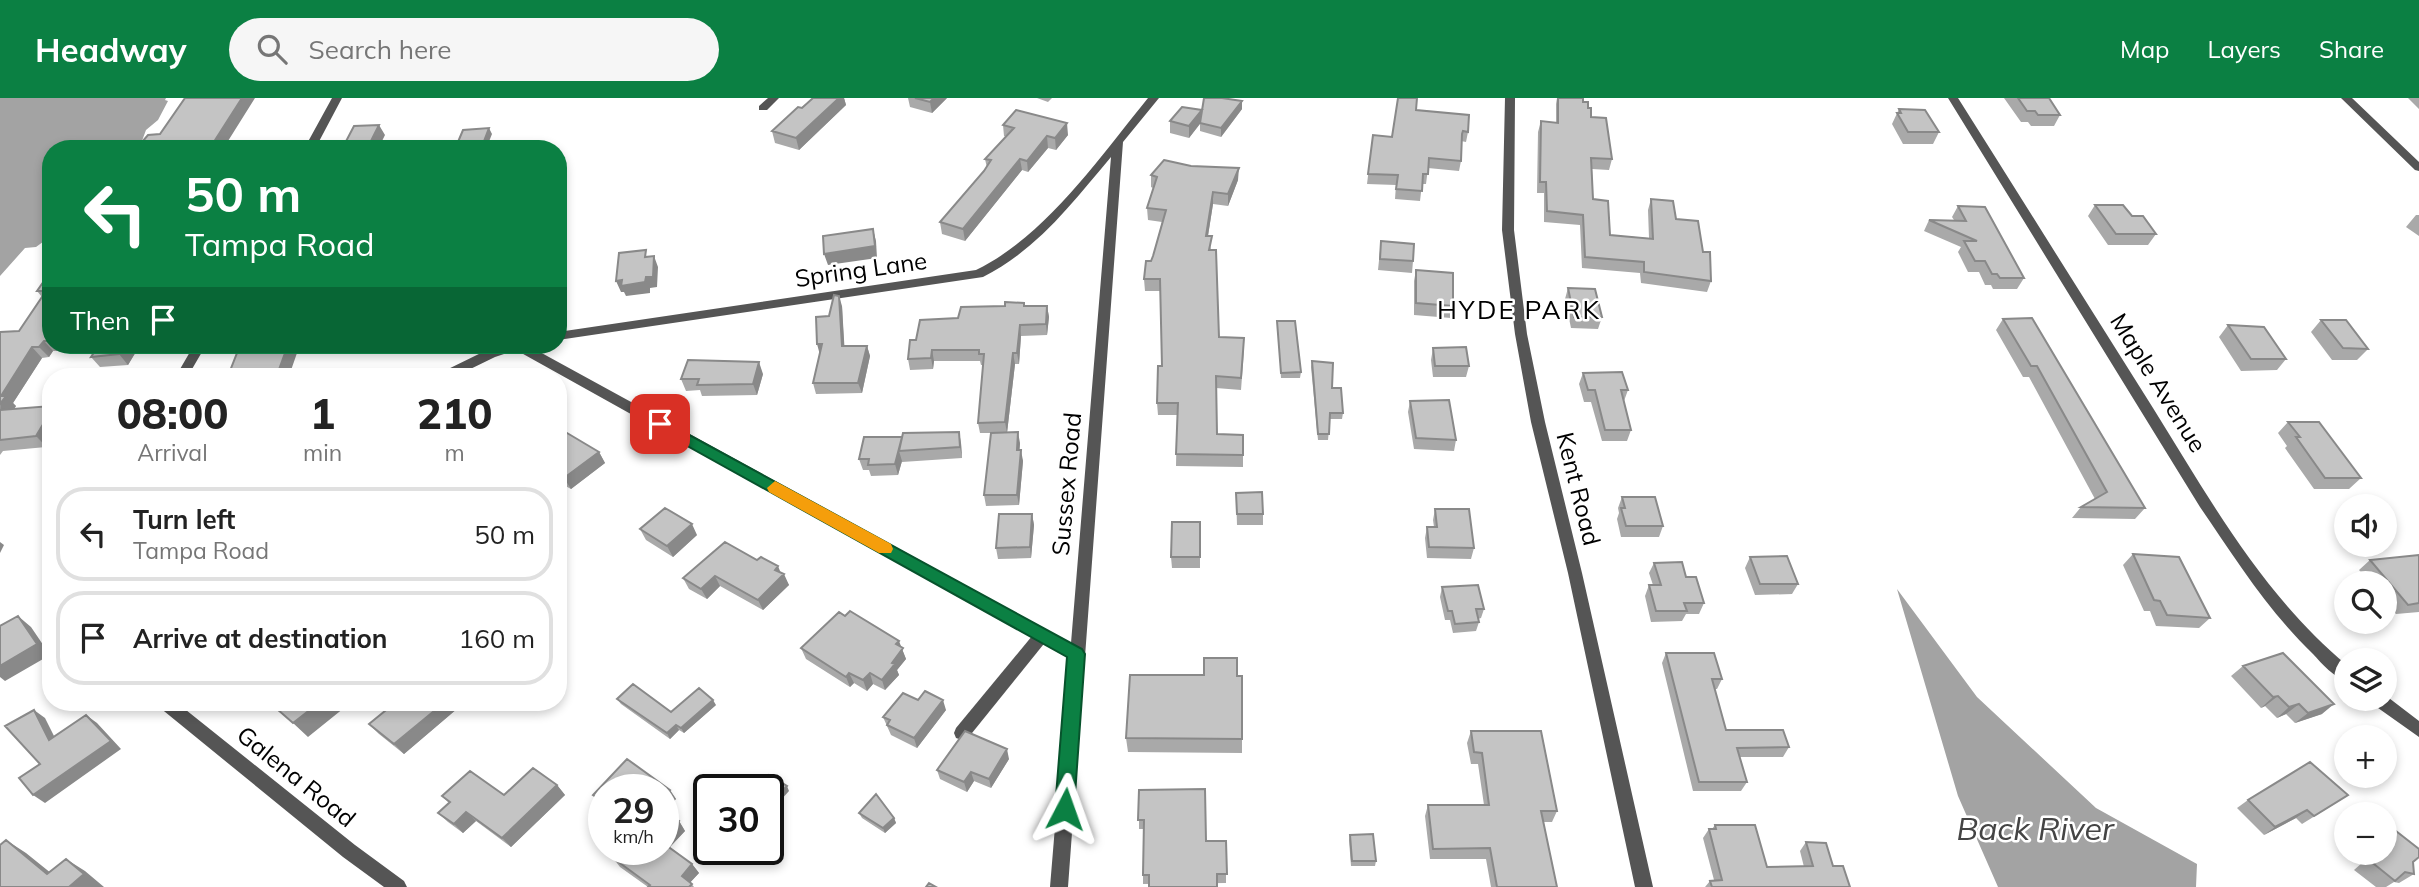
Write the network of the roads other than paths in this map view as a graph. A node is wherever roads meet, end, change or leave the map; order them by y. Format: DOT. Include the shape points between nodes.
graph roads {
  1 [pos="337,98"];
  2 [pos="774,98"];
  3 [pos="1154,98"];
  4 [pos="1510,98"];
  5 [pos="1953,98"];
  6 [pos="2346,98"];
  7 [pos="763,108"];
  8 [pos="314,140"];
  9 [pos="1118,142"];
  10 [pos="2419,168"];
  11 [pos="567,335"];
  12 [pos="490,354"];
  13 [pos="533,354"];
  14 [pos="461,368"];
  15 [pos="559,368"];
  16 [pos="567,373"];
  17 [pos="1042,635"];
  18 [pos="1076,654"];
  19 [pos="2334,664"];
  20 [pos="176,711"];
  21 [pos="2394,711"];
  22 [pos="2419,730"];
  23 [pos="961,733"];
  24 [pos="398,887"];
  25 [pos="1059,887"];
  26 [pos="1644,887"];
  1 -- 8 [label="street"];
  2 -- 7 [label="street"];
  3 -- 9 [label="street"];
  4 -- 26 [label="street, Kent Road" via="1508,230 1521,334"];
  5 -- 19 [label="street, Maple Avenue" via="2245,562 2304,638"];
  6 -- 10 [label="street"];
  9 -- 11 [label="street, Spring Lane" via="1007,261 979,274"];
  9 -- 18 [label="street, Sussex Road"];
  12 -- 14 [label="street"];
  13 -- 15 [label="street"];
  16 -- 17 [label="street"];
  17 -- 18 [label="street"];
  17 -- 23 [label="street"];
  18 -- 25 [label="street, Sussex Road"];
  20 -- 24 [label="street, Galena Road"];
  21 -- 22 [label="street"];
}
